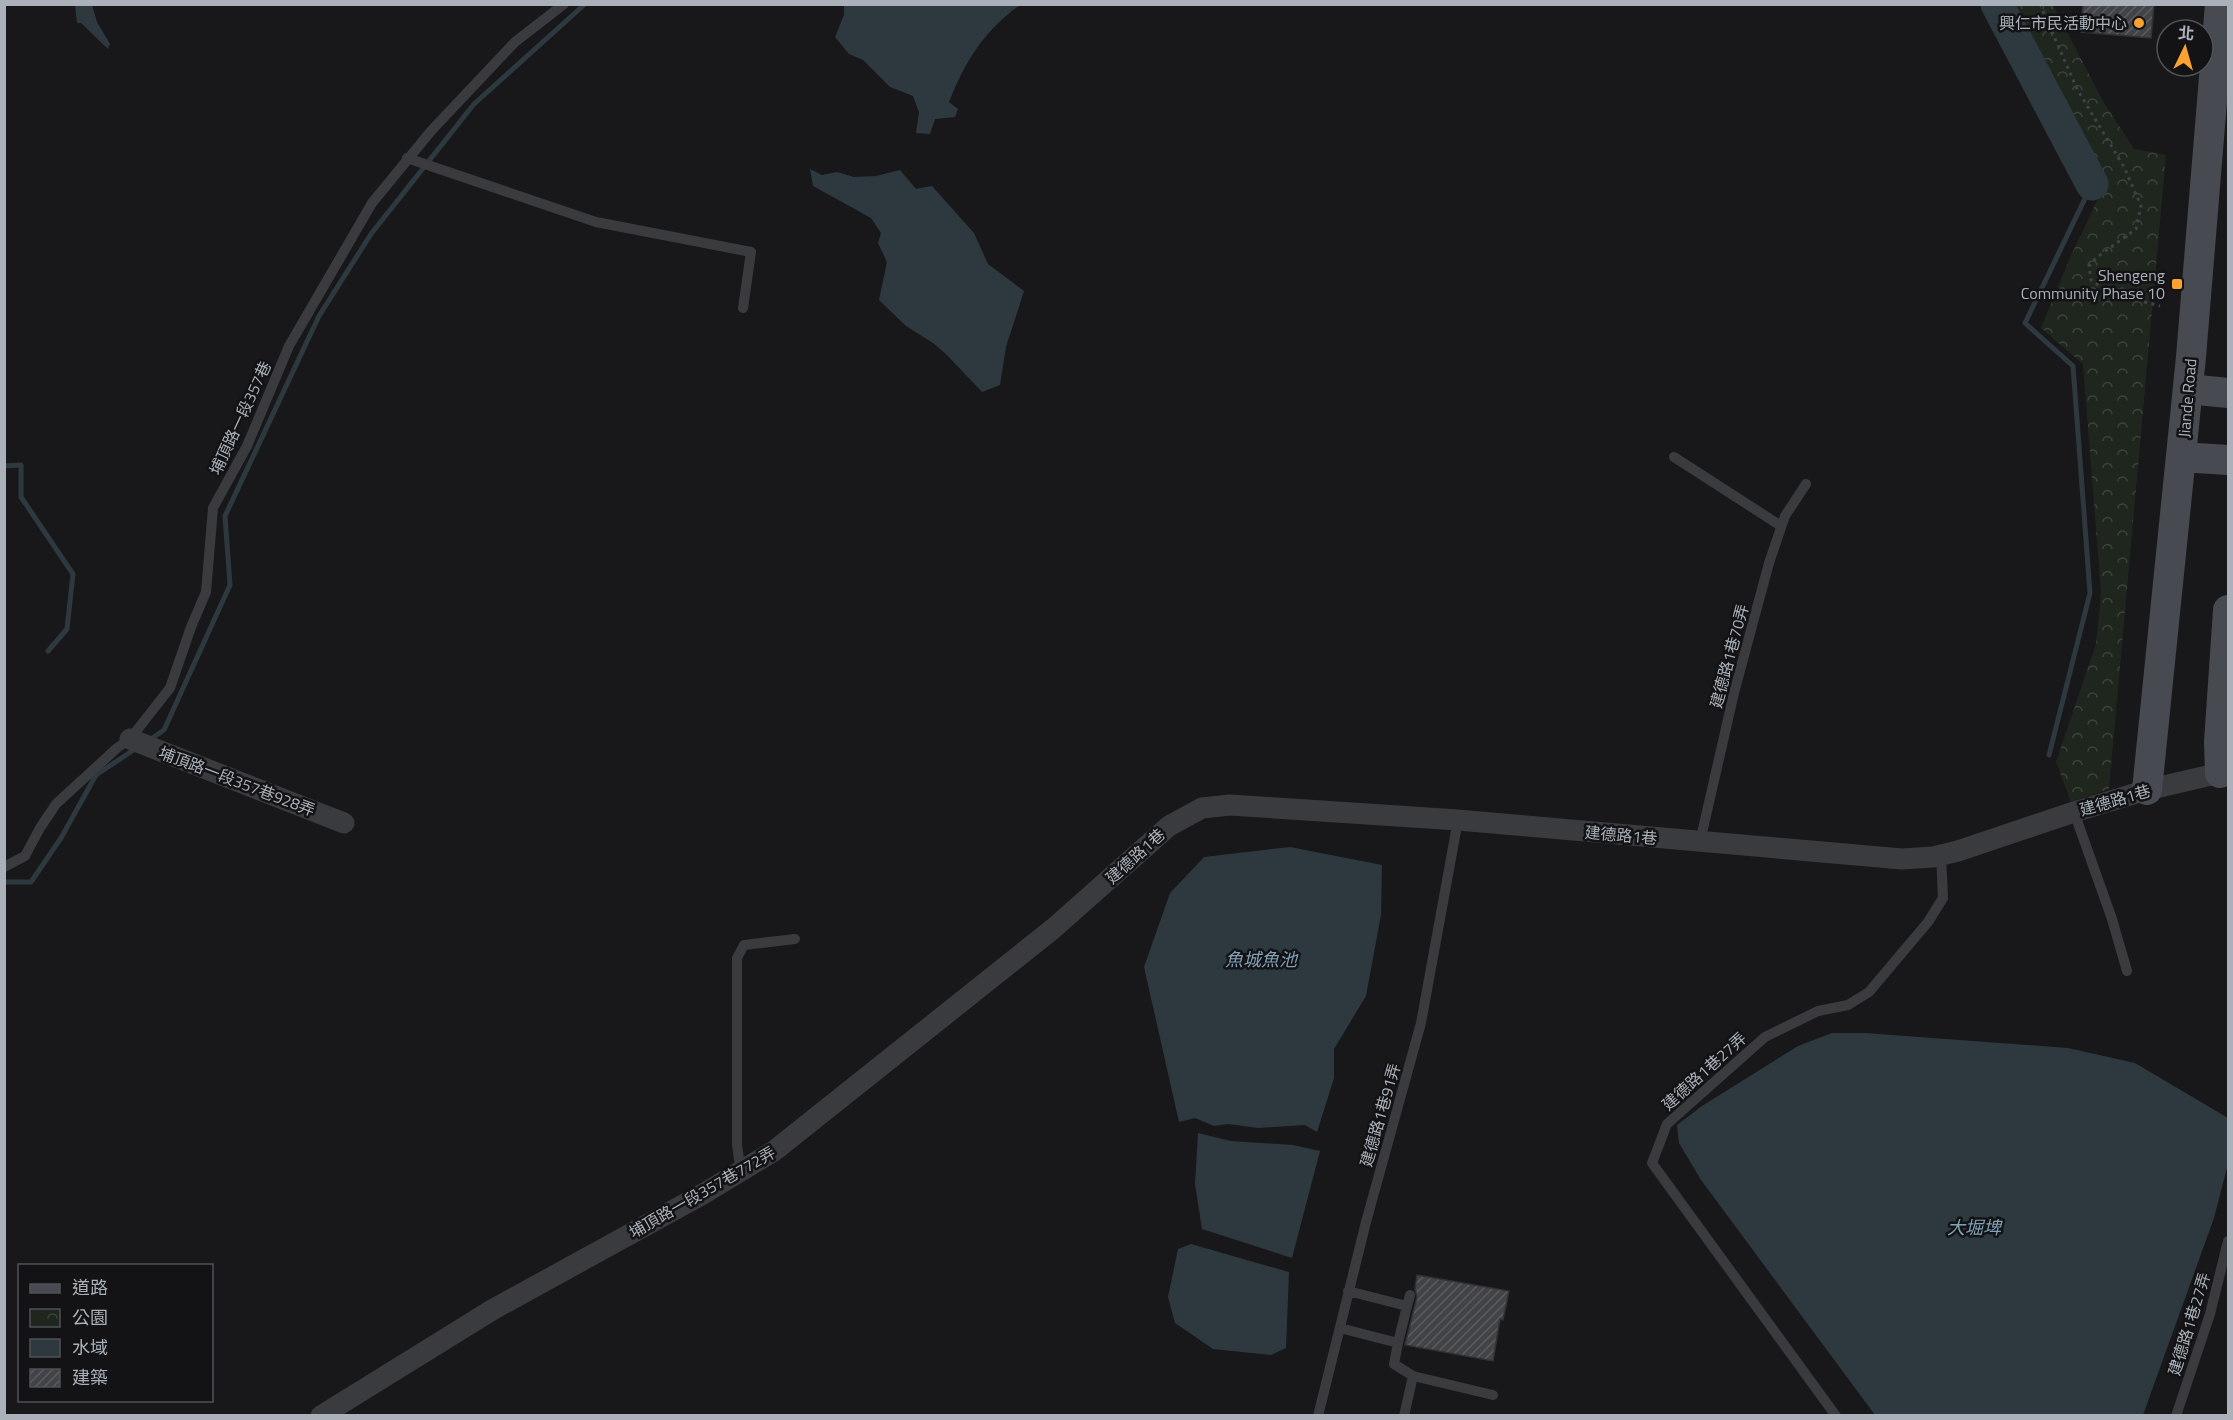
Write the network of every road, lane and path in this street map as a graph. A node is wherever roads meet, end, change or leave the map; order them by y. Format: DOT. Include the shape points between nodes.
graph roads {
  1 [pos="564,4"];
  2 [pos="2040,4"];
  3 [pos="2220,4"];
  4 [pos="407,158"];
  5 [pos="2160,306"];
  6 [pos="743,308"];
  7 [pos="2188,389"];
  8 [pos="2229,393"];
  9 [pos="2181,457"];
  10 [pos="1674,458"];
  11 [pos="2229,460"];
  12 [pos="1806,484"];
  13 [pos="1781,526"];
  14 [pos="2229,610"];
  15 [pos="130,739"];
  16 [pos="2224,772"];
  17 [pos="2147,790"];
  18 [pos="2074,812"];
  19 [pos="1458,820"];
  20 [pos="344,823"];
  21 [pos="1700,842"];
  22 [pos="1941,855"];
  23 [pos="4,867"];
  24 [pos="1054,928"];
  25 [pos="795,939"];
  26 [pos="2127,971"];
  27 [pos="741,1173"];
  28 [pos="2229,1241"];
  29 [pos="1348,1291"];
  30 [pos="1340,1328"];
  31 [pos="1398,1343"];
  32 [pos="1413,1376"];
  33 [pos="1493,1395"];
  34 [pos="321,1416"];
  35 [pos="1318,1416"];
  36 [pos="1404,1416"];
  37 [pos="1836,1416"];
  38 [pos="2176,1416"];
  1 -- 4 [label="lane, 埔頂路一段357巷" via="515,42"];
  2 -- 5 [label="path" via="2077,89 2124,167 2141,206 2136,230 2089,266 2091,280 2109,293"];
  3 -- 7 [label="street, Jiande Road"];
  4 -- 6 [label="lane" via="596,222 751,252"];
  4 -- 15 [label="lane, 埔頂路一段357巷" via="372,203 289,346 247,446 213,508 206,592 170,688"];
  7 -- 8 [label="street"];
  7 -- 9 [label="street, Jiande Road"];
  9 -- 11 [label="street"];
  9 -- 17 [label="street, Jiande Road"];
  10 -- 13 [label="lane"];
  12 -- 13 [label="lane, 建德路1巷70弄"];
  13 -- 21 [label="lane, 建德路1巷70弄" via="1734,693"];
  14 -- 16 [label="street" via="2219,742"];
  15 -- 20 [label="street, 埔頂路一段357巷928弄"];
  15 -- 23 [label="lane, 埔頂路一段357巷" via="56,804 25,856"];
  16 -- 17 [label="street, 建德路1巷"];
  17 -- 18 [label="street, 建德路1巷"];
  18 -- 22 [label="street, 建德路1巷"];
  18 -- 26 [label="lane"];
  19 -- 21 [label="street, 建德路1巷"];
  19 -- 24 [label="street, 建德路1巷" via="1230,805 1203,808 1169,826"];
  19 -- 29 [label="lane, 建德路1巷91弄" via="1421,1023"];
  21 -- 22 [label="street, 建德路1巷" via="1902,859"];
  22 -- 37 [label="lane, 建德路1巷27弄" via="1943,898 1928,922 1869,992 1848,1005 1818,1011 1765,1037 1667,1124 1652,1163"];
  24 -- 27 [label="street, 埔頂路一段357巷772弄" via="774,1151"];
  25 -- 27 [label="lane" via="744,945 737,958 736,1145"];
  27 -- 34 [label="street, 埔頂路一段357巷772弄" via="492,1310"];
  28 -- 38 [label="lane, 建德路1巷27弄"];
  29 -- 30 [label="lane, 建德路1巷91弄"];
  29 -- 31 [label="lane" via="1409,1300"];
  30 -- 31 [label="lane"];
  30 -- 35 [label="lane, 建德路1巷91弄"];
  31 -- 32 [label="lane" via="1394,1364"];
  32 -- 33 [label="lane"];
  32 -- 36 [label="lane"];
}
